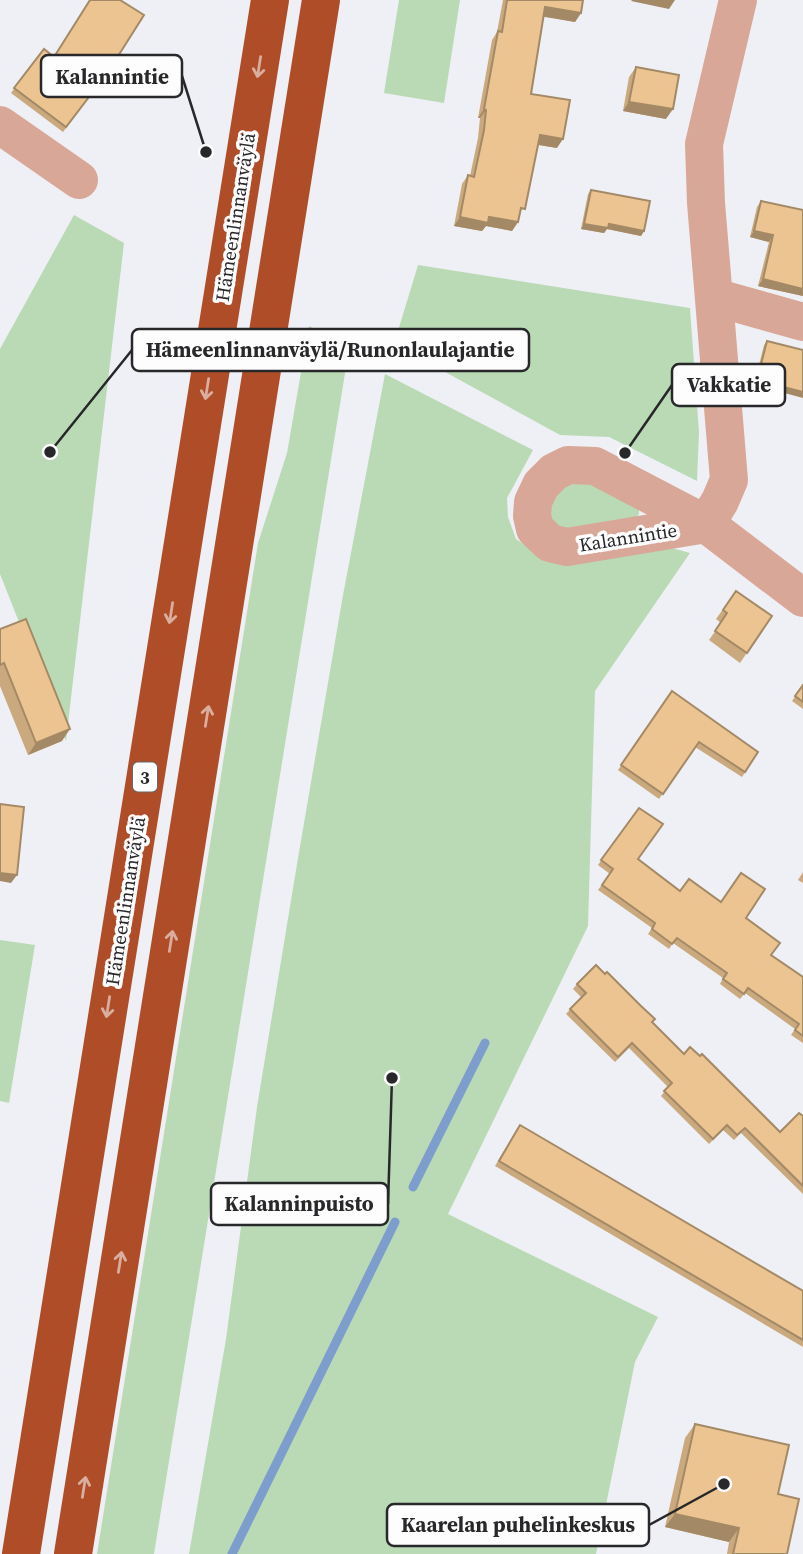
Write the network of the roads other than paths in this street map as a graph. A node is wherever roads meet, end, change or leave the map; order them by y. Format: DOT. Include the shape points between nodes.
graph roads {
  1 [pos="270,0"];
  2 [pos="321,0"];
  3 [pos="737,0"];
  4 [pos="0,125"];
  5 [pos="79,180"];
  6 [pos="714,297"];
  7 [pos="803,323"];
  8 [pos="803,598"];
  9 [pos="21,1554"];
  10 [pos="73,1554"];
  1 -- 9 [label="highway, Hämeenlinnanväylä / 3, one-way"];
  10 -- 2 [label="highway, one-way"];
  3 -- 6 [label="street" via="704,144"];
  4 -- 5 [label="street"];
  6 -- 7 [label="street"];
  6 -- 8 [label="street" via="729,480 706,524"];
}
